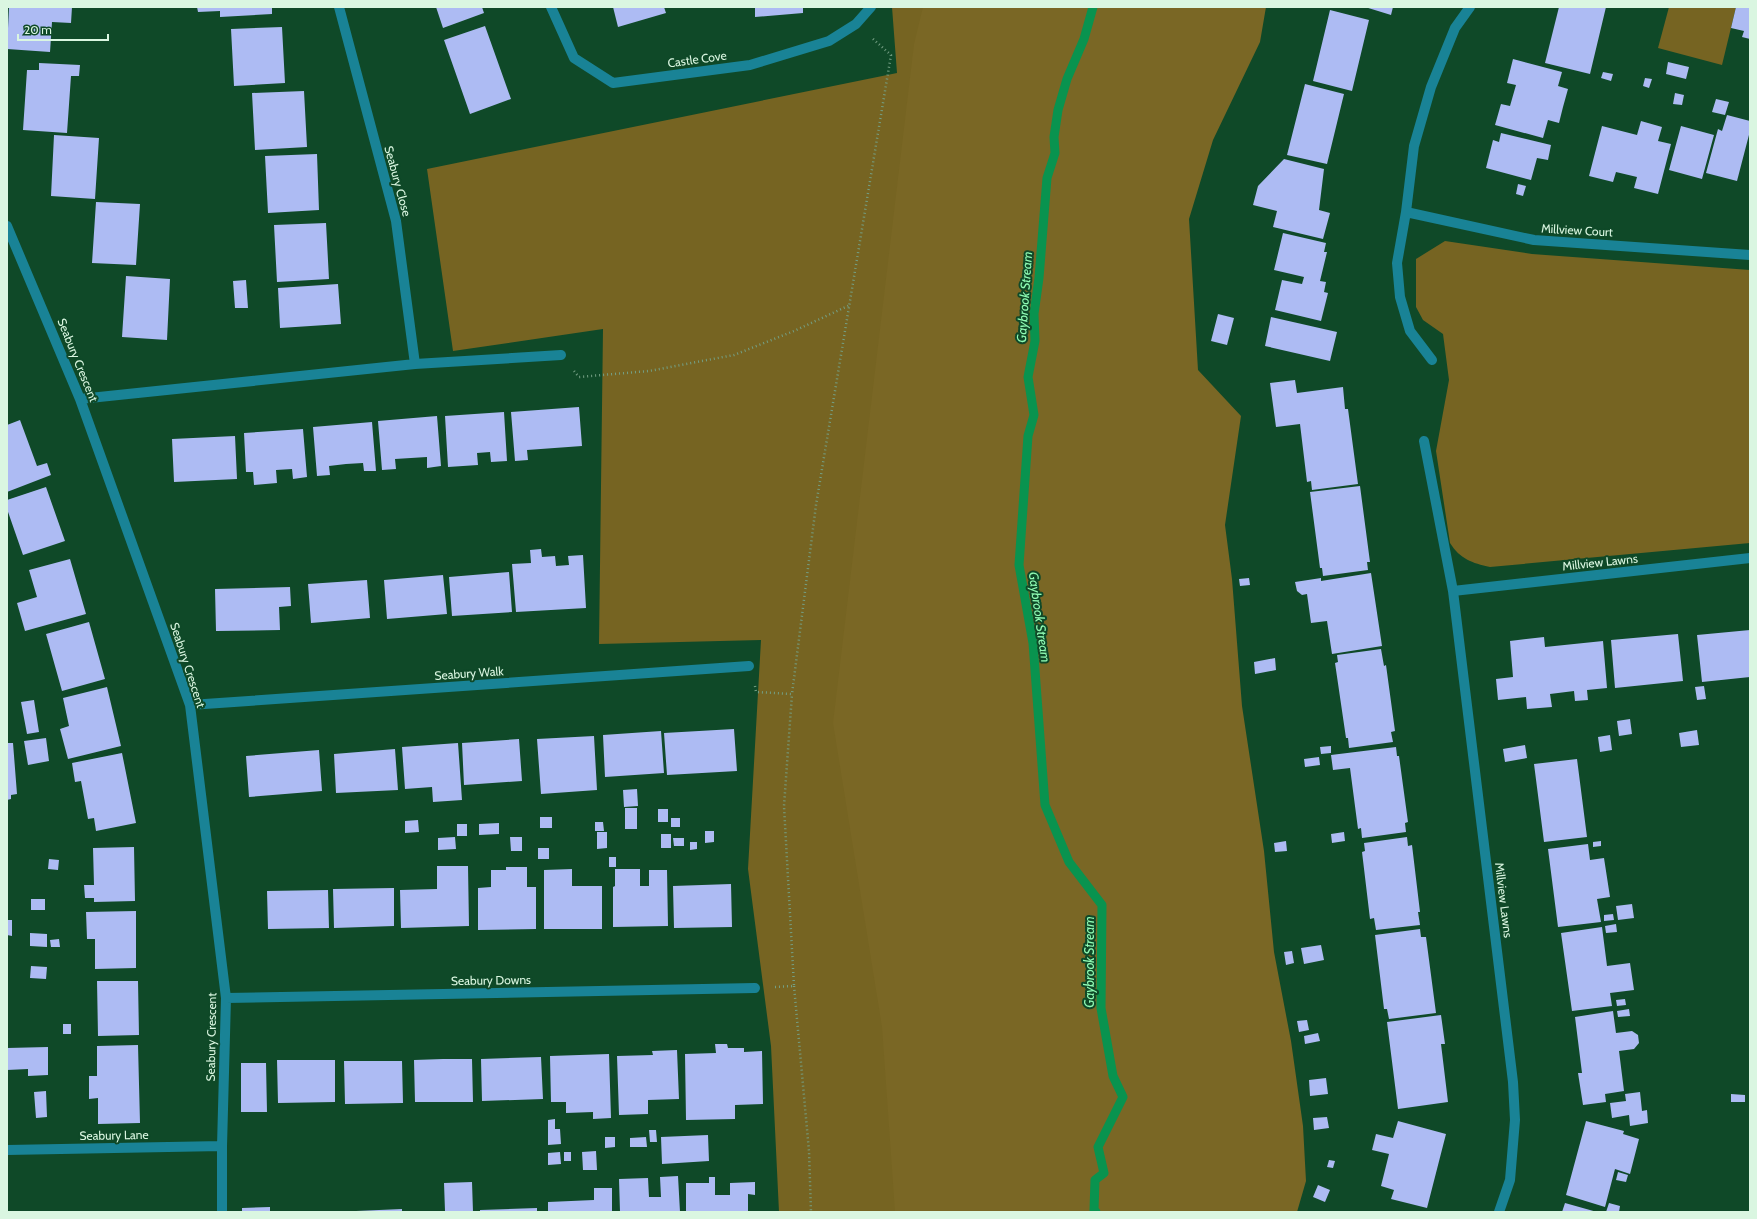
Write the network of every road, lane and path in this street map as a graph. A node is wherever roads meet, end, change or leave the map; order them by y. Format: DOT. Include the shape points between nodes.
graph roads {
  1 [pos="339,7"];
  2 [pos="551,7"];
  3 [pos="871,7"];
  4 [pos="1470,7"];
  5 [pos="856,24"];
  6 [pos="1406,212"];
  7 [pos="7,226"];
  8 [pos="1750,254"];
  9 [pos="850,305"];
  10 [pos="561,355"];
  11 [pos="1432,360"];
  12 [pos="415,364"];
  13 [pos="80,399"];
  14 [pos="1424,441"];
  15 [pos="1750,558"];
  16 [pos="1453,591"];
  17 [pos="749,666"];
  18 [pos="792,694"];
  19 [pos="190,706"];
  20 [pos="794,986"];
  21 [pos="755,988"];
  22 [pos="226,998"];
  23 [pos="222,1146"];
  24 [pos="7,1150"];
  25 [pos="222,1212"];
  26 [pos="811,1212"];
  27 [pos="1499,1212"];
  1 -- 12 [label="street, Seabury Close" via="396,221"];
  2 -- 5 [label="street, Castle Cove" via="574,58 613,83 750,65 829,41"];
  3 -- 5 [label="street, Castle Cove"];
  4 -- 6 [label="street" via="1455,28 1431,87 1414,146"];
  5 -- 9 [label="path" via="891,55"];
  6 -- 8 [label="street, Millview Court" via="1534,240"];
  6 -- 11 [label="street" via="1397,263 1400,297 1410,331"];
  7 -- 13 [label="street, Seabury Crescent"];
  9 -- 10 [label="path" via="794,331 734,354 649,371 578,377"];
  9 -- 18 [label="path" via="816,505"];
  10 -- 12 [label="street"];
  12 -- 13 [label="street"];
  13 -- 19 [label="street, Seabury Crescent"];
  14 -- 16 [label="street, Millview Lawns"];
  15 -- 16 [label="street, Millview Lawns"];
  16 -- 27 [label="street, Millview Lawns" via="1513,1082 1515,1120 1510,1180"];
  17 -- 18 [label="path" via="756,692"];
  17 -- 19 [label="street, Seabury Walk"];
  18 -- 20 [label="path" via="784,806"];
  19 -- 22 [label="street, Seabury Crescent"];
  20 -- 21 [label="path"];
  20 -- 26 [label="path" via="809,1151"];
  21 -- 22 [label="street, Seabury Downs"];
  22 -- 23 [label="street, Seabury Crescent"];
  23 -- 24 [label="street, Seabury Lane"];
  23 -- 25 [label="street, Seabury Crescent"];
}
